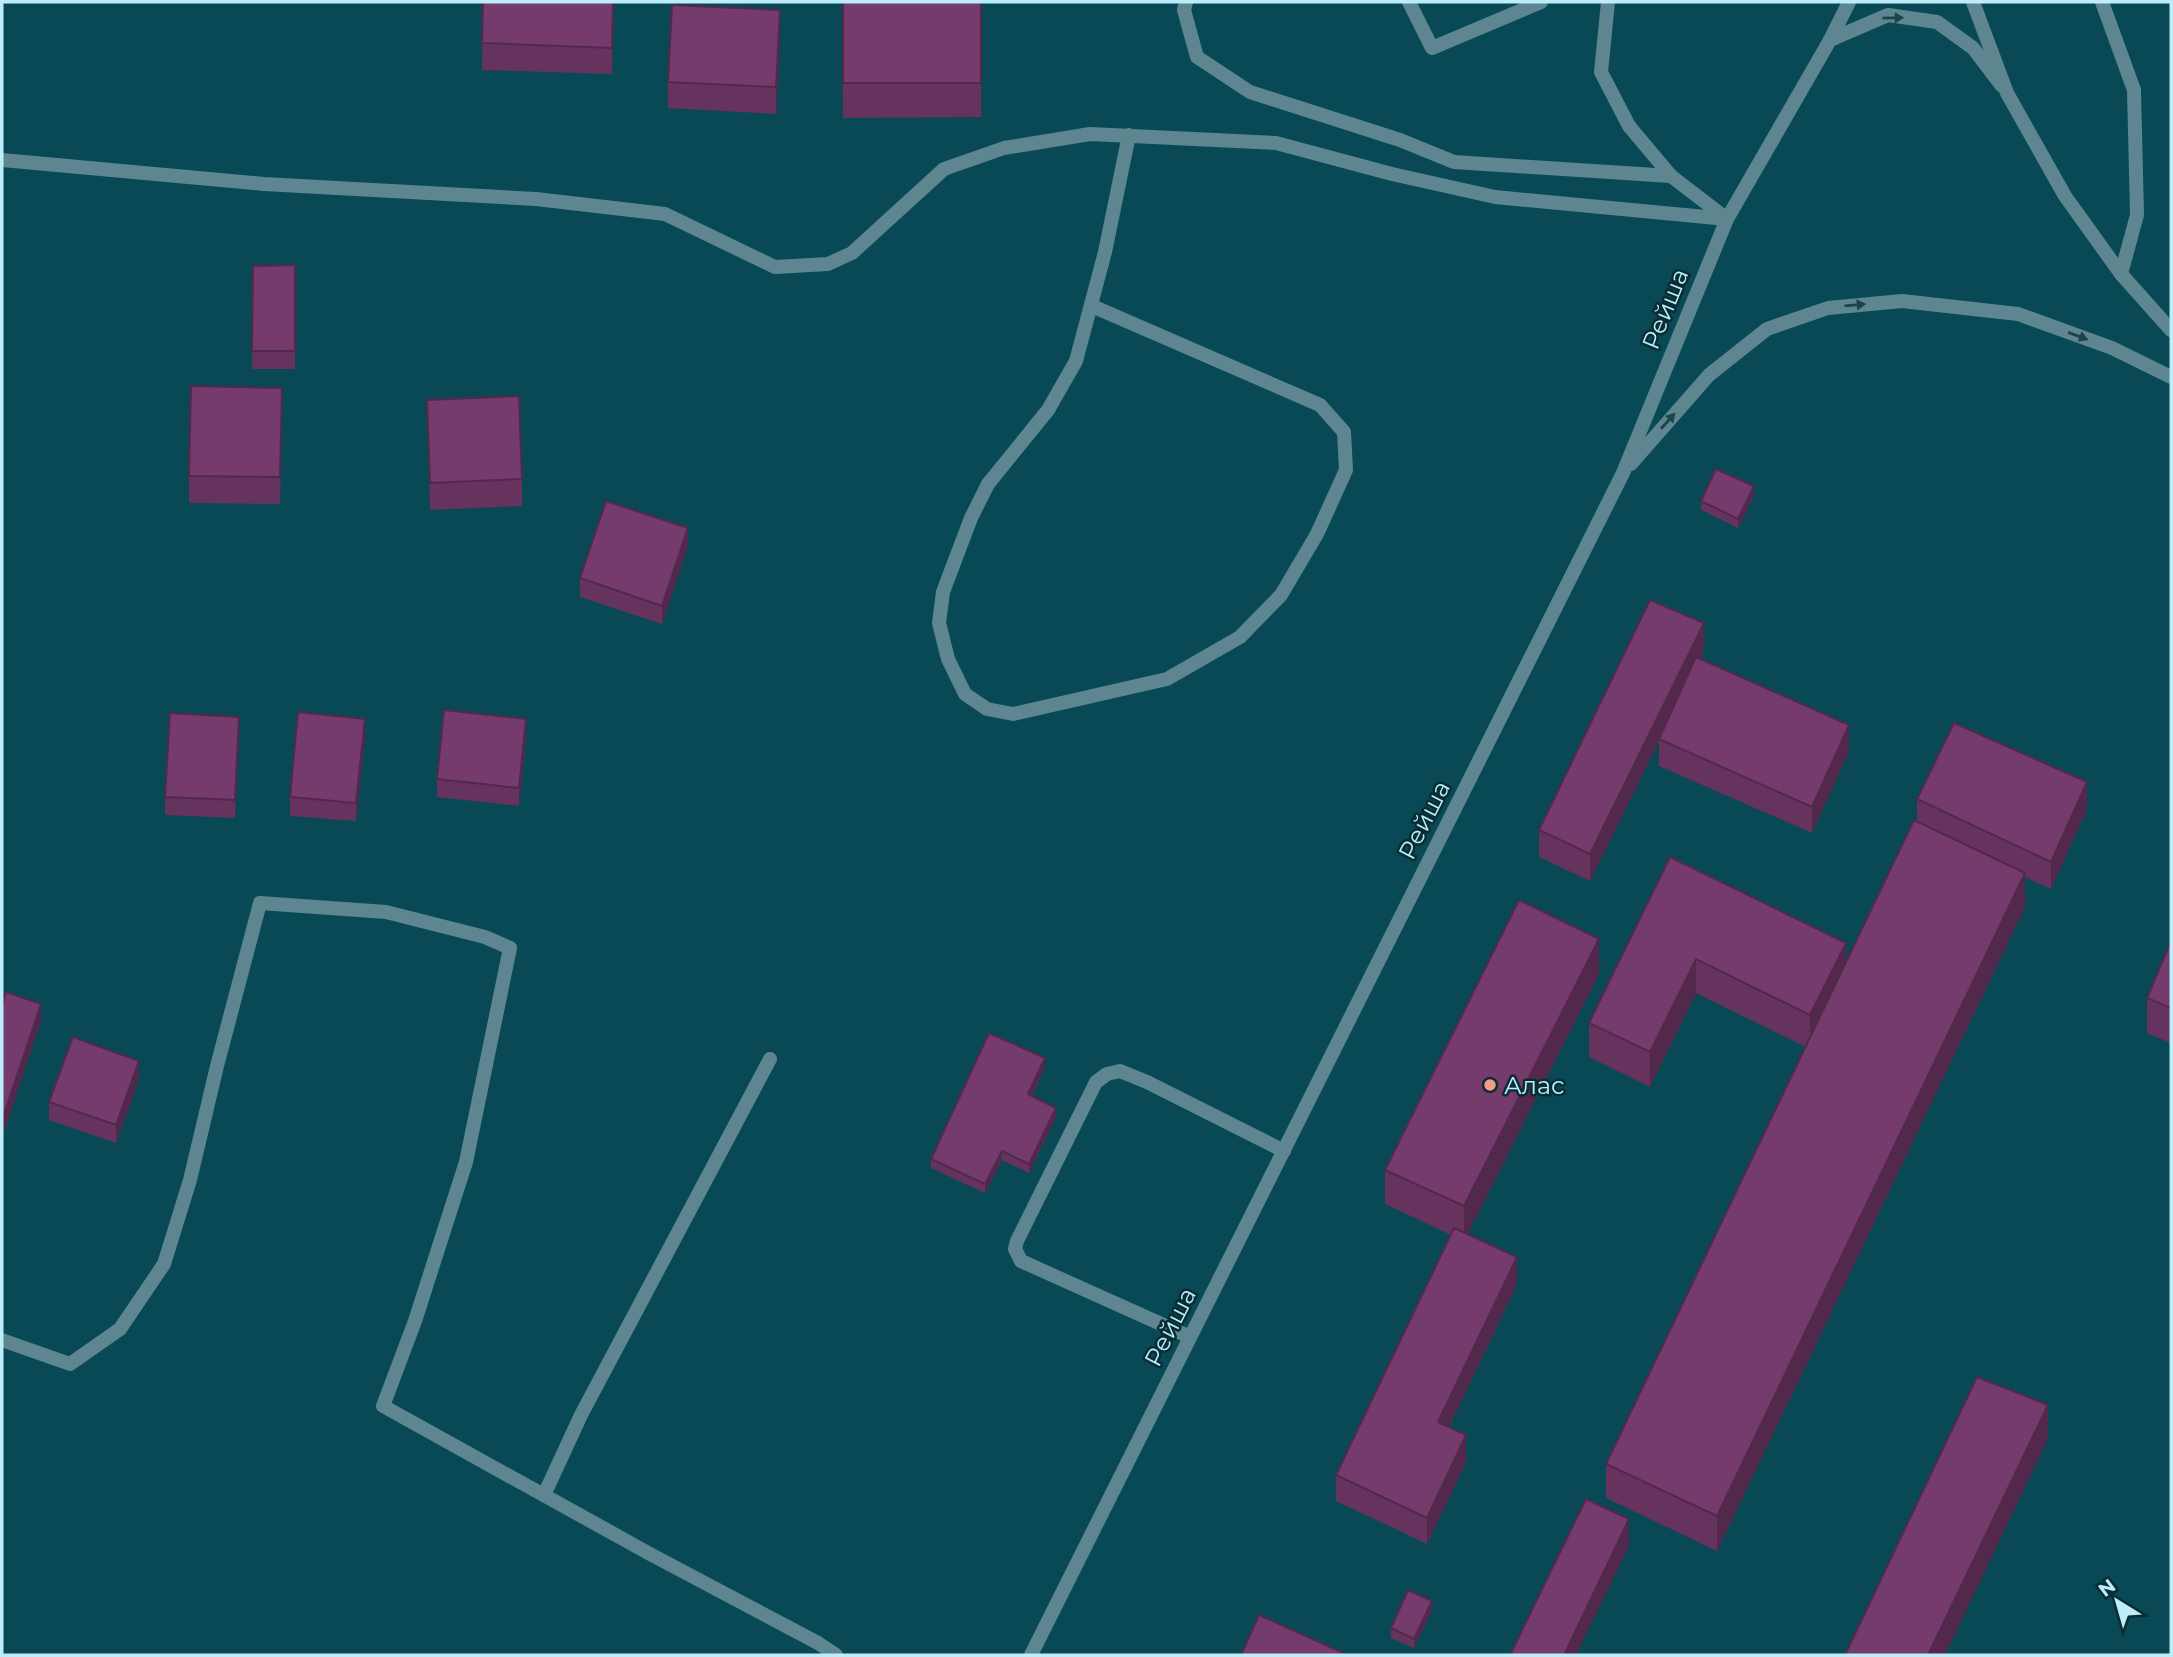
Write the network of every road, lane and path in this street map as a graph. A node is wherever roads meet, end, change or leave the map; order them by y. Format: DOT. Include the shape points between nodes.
graph roads {
  1 [pos="1186,2"];
  2 [pos="1409,2"];
  3 [pos="1541,2"];
  4 [pos="1608,2"];
  5 [pos="1849,2"];
  6 [pos="1973,2"];
  7 [pos="2102,2"];
  8 [pos="1830,40"];
  9 [pos="2007,93"];
  10 [pos="1129,135"];
  11 [pos="2,160"];
  12 [pos="1671,176"];
  13 [pos="1727,219"];
  14 [pos="2121,274"];
  15 [pos="1092,306"];
  16 [pos="2171,330"];
  17 [pos="2171,377"];
  18 [pos="1623,472"];
  19 [pos="770,1059"];
  20 [pos="1284,1151"];
  21 [pos="1190,1337"];
  22 [pos="2,1340"];
  23 [pos="544,1495"];
  24 [pos="836,1655"];
  25 [pos="1031,1655"];
  1 -- 12 [label="street" via="1184,10 1197,57 1250,92 1454,162"];
  2 -- 3 [label="street" via="1432,48"];
  4 -- 12 [label="street" via="1601,72 1629,126"];
  5 -- 8 [label="street, Рейша"];
  6 -- 9 [label="street"];
  7 -- 14 [label="street" via="2134,90 2137,215"];
  8 -- 9 [label="street, one-way" via="1888,15 1937,22 1973,48"];
  8 -- 13 [label="street, Рейша"];
  9 -- 14 [label="street" via="2064,196"];
  10 -- 11 [label="street" via="1090,134 1004,148 944,169 852,253 828,264 775,267 665,214 536,199 264,184"];
  10 -- 13 [label="street" via="1276,143 1495,197"];
  10 -- 15 [label="street"];
  12 -- 13 [label="street"];
  13 -- 18 [label="street, Рейша"];
  14 -- 16 [label="street"];
  15 -- 15 [label="street" via="1076,361 1048,410 988,484 943,592 939,623 947,659 965,694 987,709 1013,715 1167,679 1240,637 1282,596 1346,470 1344,432 1320,405"];
  18 -- 17 [label="street, one-way" via="1709,375 1767,329 1828,307 1902,301 2018,314 2112,348"];
  18 -- 20 [label="street, Рейша"];
  19 -- 23 [label="street" via="581,1415"];
  20 -- 21 [label="street, Рейша"];
  20 -- 21 [label="street" via="1120,1071 1096,1082 1015,1249 1021,1261"];
  21 -- 25 [label="street, Рейша"];
  22 -- 23 [label="street" via="70,1364 120,1329 164,1264 260,904 386,912 485,937 510,948 469,1148 383,1406"];
  23 -- 24 [label="street"];
}
